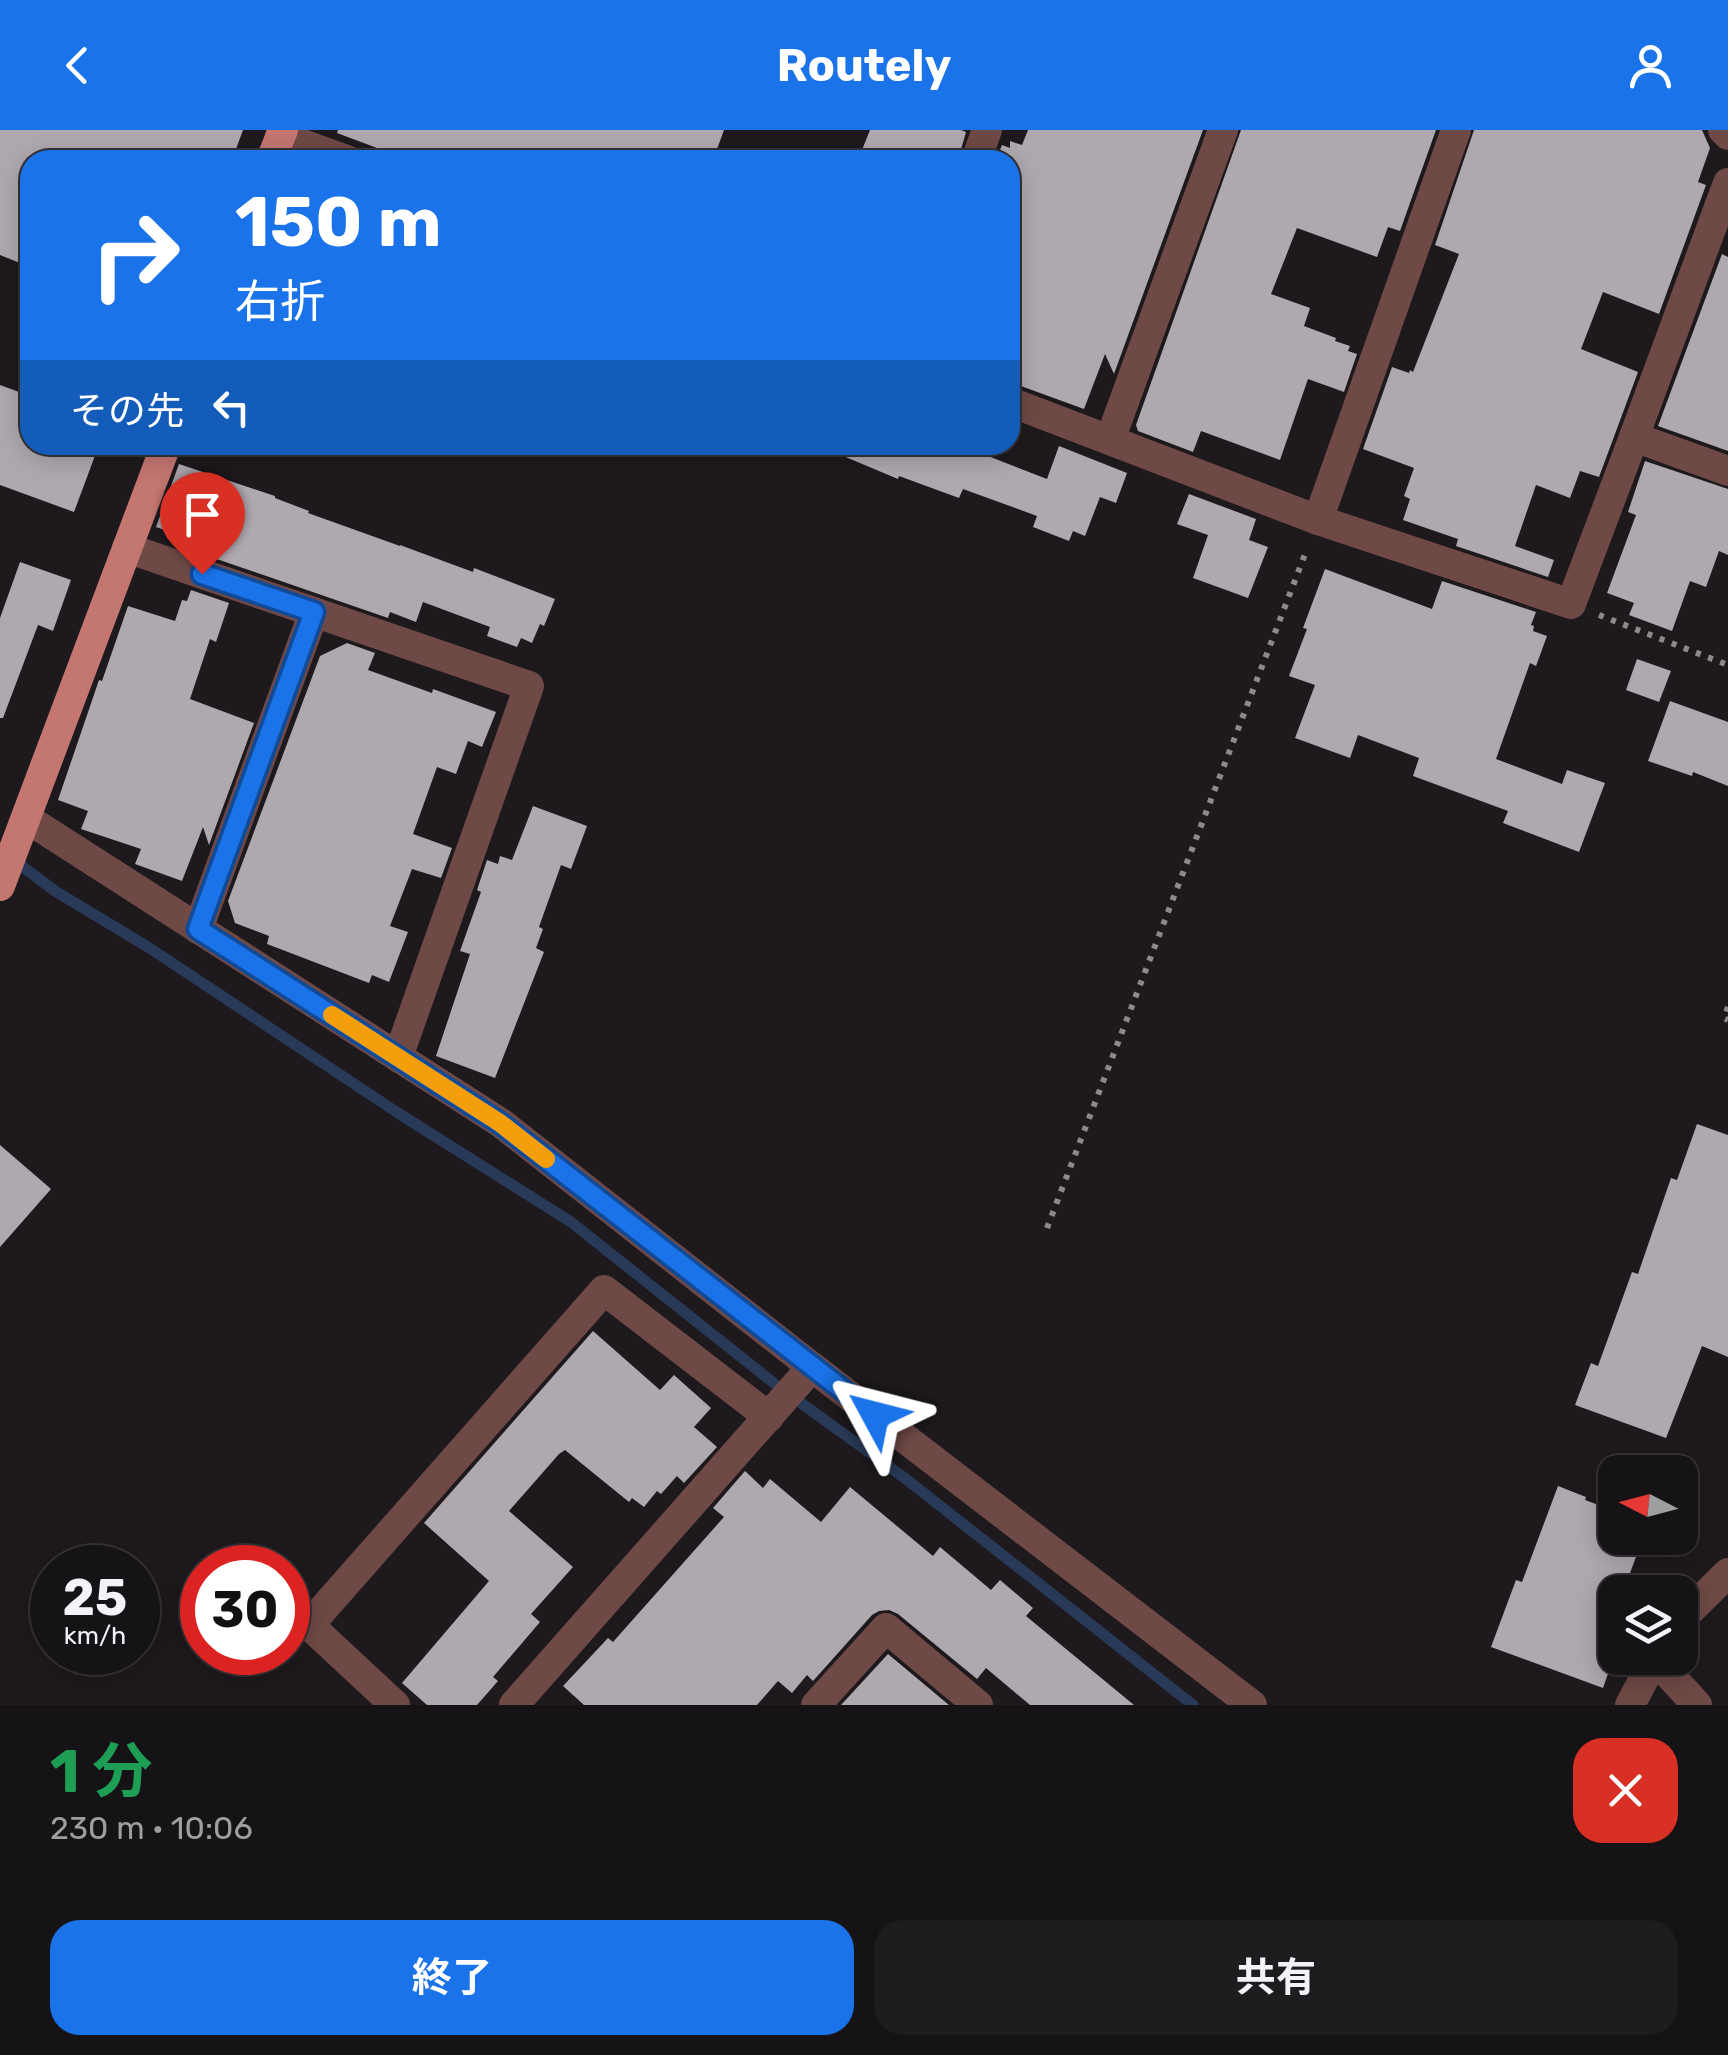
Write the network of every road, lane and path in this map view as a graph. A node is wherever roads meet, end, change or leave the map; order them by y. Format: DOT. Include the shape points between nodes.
graph roads {
  1 [pos="1223,130"];
  2 [pos="1456,130"];
  3 [pos="278,142"];
  4 [pos="309,150"];
  5 [pos="1728,183"];
  6 [pos="1020,406"];
  7 [pos="1634,437"];
  8 [pos="1110,440"];
  9 [pos="162,455"];
  10 [pos="1728,470"];
  11 [pos="1318,520"];
  12 [pos="127,548"];
  13 [pos="1570,604"];
  14 [pos="314,612"];
  15 [pos="1728,665"];
  16 [pos="22,829"];
  17 [pos="1,882"];
  18 [pos="198,929"];
  19 [pos="1728,1007"];
  20 [pos="1728,1020"];
  21 [pos="398,1057"];
  22 [pos="1047,1228"];
  23 [pos="812,1367"];
  24 [pos="768,1418"];
  25 [pos="1728,1574"];
  26 [pos="1698,1603"];
  27 [pos="1645,1675"];
  28 [pos="1670,1675"];
  29 [pos="395,1705"];
  30 [pos="514,1705"];
  31 [pos="816,1705"];
  32 [pos="978,1705"];
  33 [pos="1252,1705"];
  34 [pos="1630,1705"];
  35 [pos="1697,1705"];
  1 -- 8 [label="street"];
  2 -- 11 [label="street"];
  3 -- 4 [label="street"];
  5 -- 7 [label="street"];
  6 -- 8 [label="street"];
  7 -- 10 [label="street"];
  7 -- 13 [label="street"];
  8 -- 11 [label="street"];
  9 -- 12 [label="main road"];
  11 -- 13 [label="street"];
  11 -- 22 [label="path"];
  12 -- 14 [label="street"];
  12 -- 16 [label="main road"];
  13 -- 15 [label="path"];
  14 -- 18 [label="street"];
  14 -- 21 [label="street" via="528,686"];
  16 -- 17 [label="main road"];
  16 -- 18 [label="street"];
  18 -- 21 [label="street"];
  19 -- 20 [label="path"];
  21 -- 23 [label="street" via="500,1123"];
  23 -- 24 [label="street"];
  23 -- 33 [label="street"];
  24 -- 29 [label="street" via="604,1290 309,1625"];
  24 -- 30 [label="street"];
  25 -- 26 [label="street"];
  27 -- 34 [label="street"];
  28 -- 35 [label="street"];
  31 -- 32 [label="street" via="886,1628"];
}
